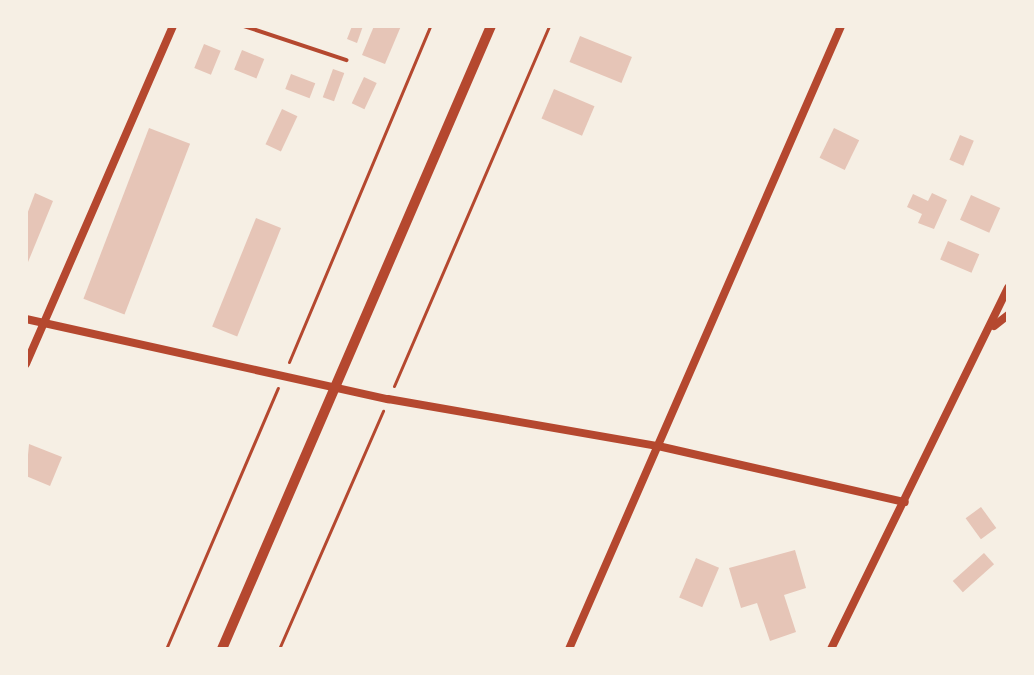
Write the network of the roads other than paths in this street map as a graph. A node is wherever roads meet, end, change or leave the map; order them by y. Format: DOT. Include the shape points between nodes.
graph roads {
  1 [pos="173,26"];
  2 [pos="244,26"];
  3 [pos="491,26"];
  4 [pos="841,26"];
  5 [pos="346,60"];
  6 [pos="1008,288"];
  7 [pos="1008,315"];
  8 [pos="26,319"];
  9 [pos="44,323"];
  10 [pos="993,326"];
  11 [pos="26,364"];
  12 [pos="336,386"];
  13 [pos="658,446"];
  14 [pos="905,502"];
  15 [pos="222,649"];
  16 [pos="569,649"];
  17 [pos="831,649"];
  1 -- 9 [label="street"];
  2 -- 5 [label="lane"];
  3 -- 12 [label="street"];
  4 -- 13 [label="street"];
  6 -- 10 [label="street"];
  7 -- 10 [label="street"];
  8 -- 9 [label="street"];
  9 -- 11 [label="street"];
  9 -- 12 [label="street"];
  10 -- 14 [label="street"];
  12 -- 13 [label="street"];
  12 -- 15 [label="street"];
  13 -- 14 [label="street"];
  13 -- 16 [label="street"];
  14 -- 17 [label="street"];
}
